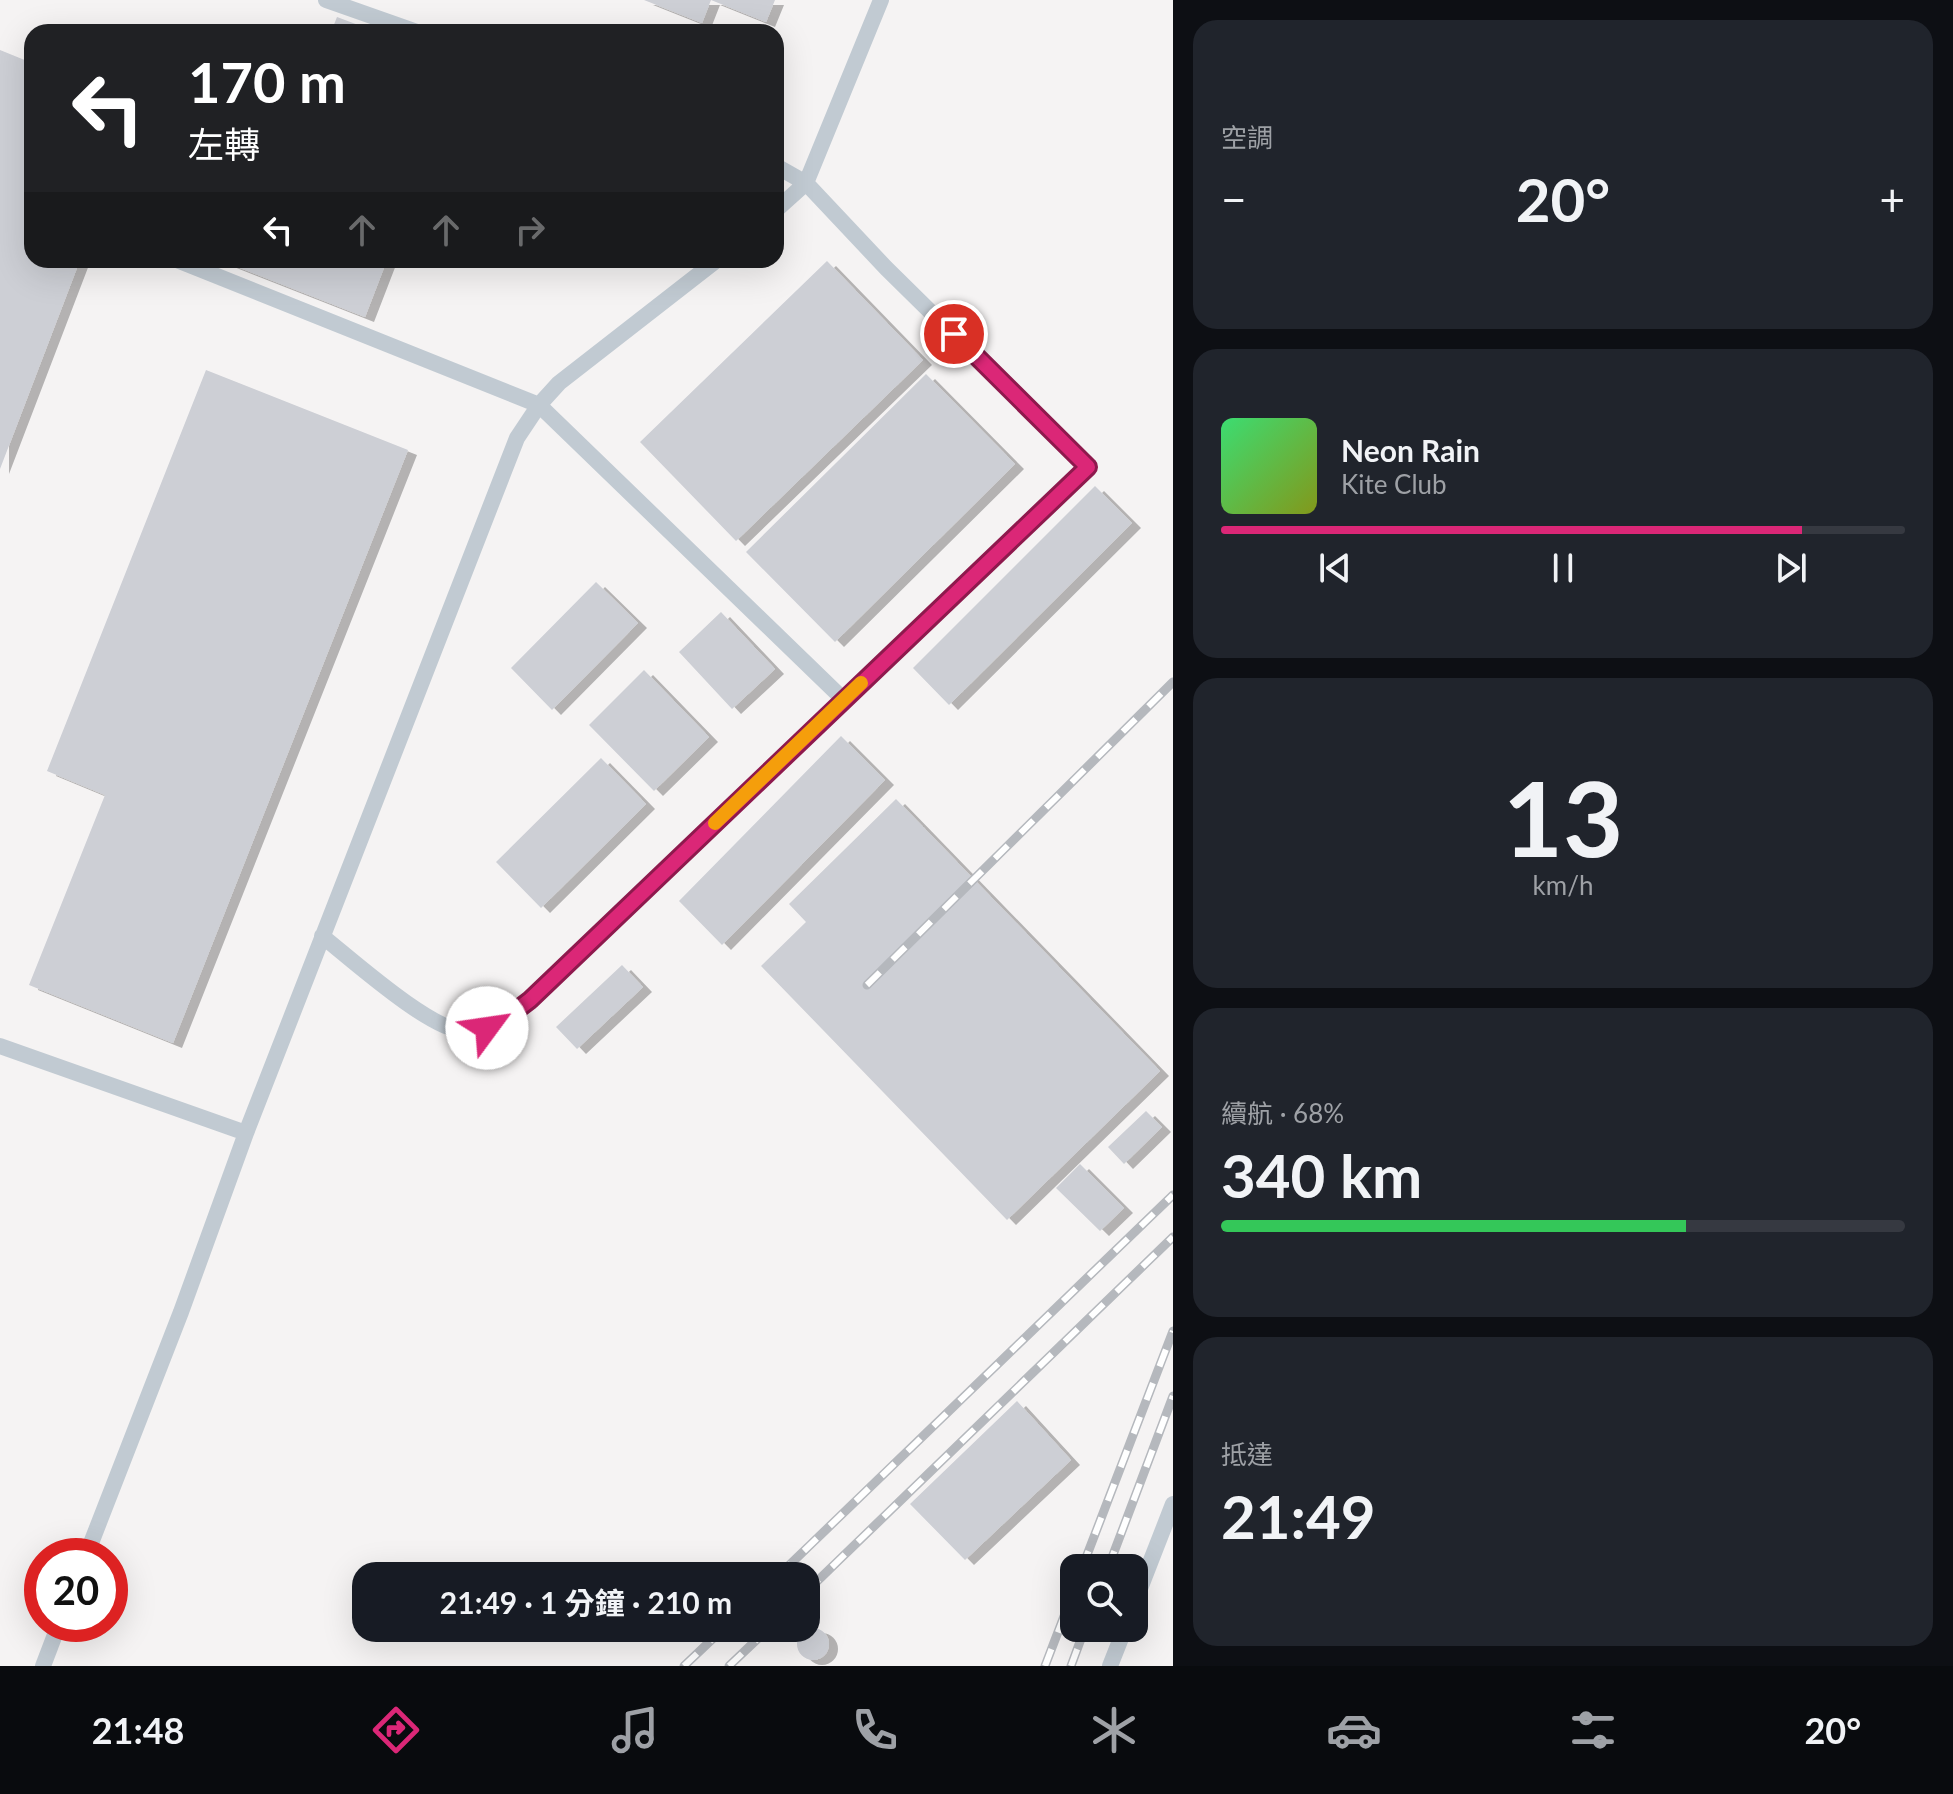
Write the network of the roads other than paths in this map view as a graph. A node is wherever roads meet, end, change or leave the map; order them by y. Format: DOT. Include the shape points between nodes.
graph roads {
  1 [pos="326,0"];
  2 [pos="881,0"];
  3 [pos="394,24"];
  4 [pos="784,171"];
  5 [pos="806,183"];
  6 [pos="784,203"];
  7 [pos="197,268"];
  8 [pos="707,268"];
  9 [pos="539,405"];
  10 [pos="844,700"];
  11 [pos="322,936"];
  12 [pos="0,1046"];
  13 [pos="246,1133"];
  14 [pos="1173,1504"];
  15 [pos="93,1538"];
  16 [pos="1148,1568"];
  17 [pos="52,1642"];
  18 [pos="1119,1642"];
  19 [pos="43,1666"];
  20 [pos="1110,1666"];
  1 -- 3 [label="lane"];
  2 -- 5 [label="lane"];
  4 -- 5 [label="lane"];
  5 -- 6 [label="lane"];
  5 -- 10 [label="lane" via="1088,467"];
  7 -- 9 [label="lane"];
  8 -- 9 [label="lane" via="559,383"];
  9 -- 10 [label="lane"];
  9 -- 11 [label="lane" via="517,438"];
  10 -- 11 [label="lane" via="530,1000 487,1028 462,1032 438,1024"];
  11 -- 13 [label="lane"];
  12 -- 13 [label="lane"];
  13 -- 15 [label="lane"];
  14 -- 16 [label="lane"];
  17 -- 19 [label="lane"];
  18 -- 20 [label="lane"];
}
